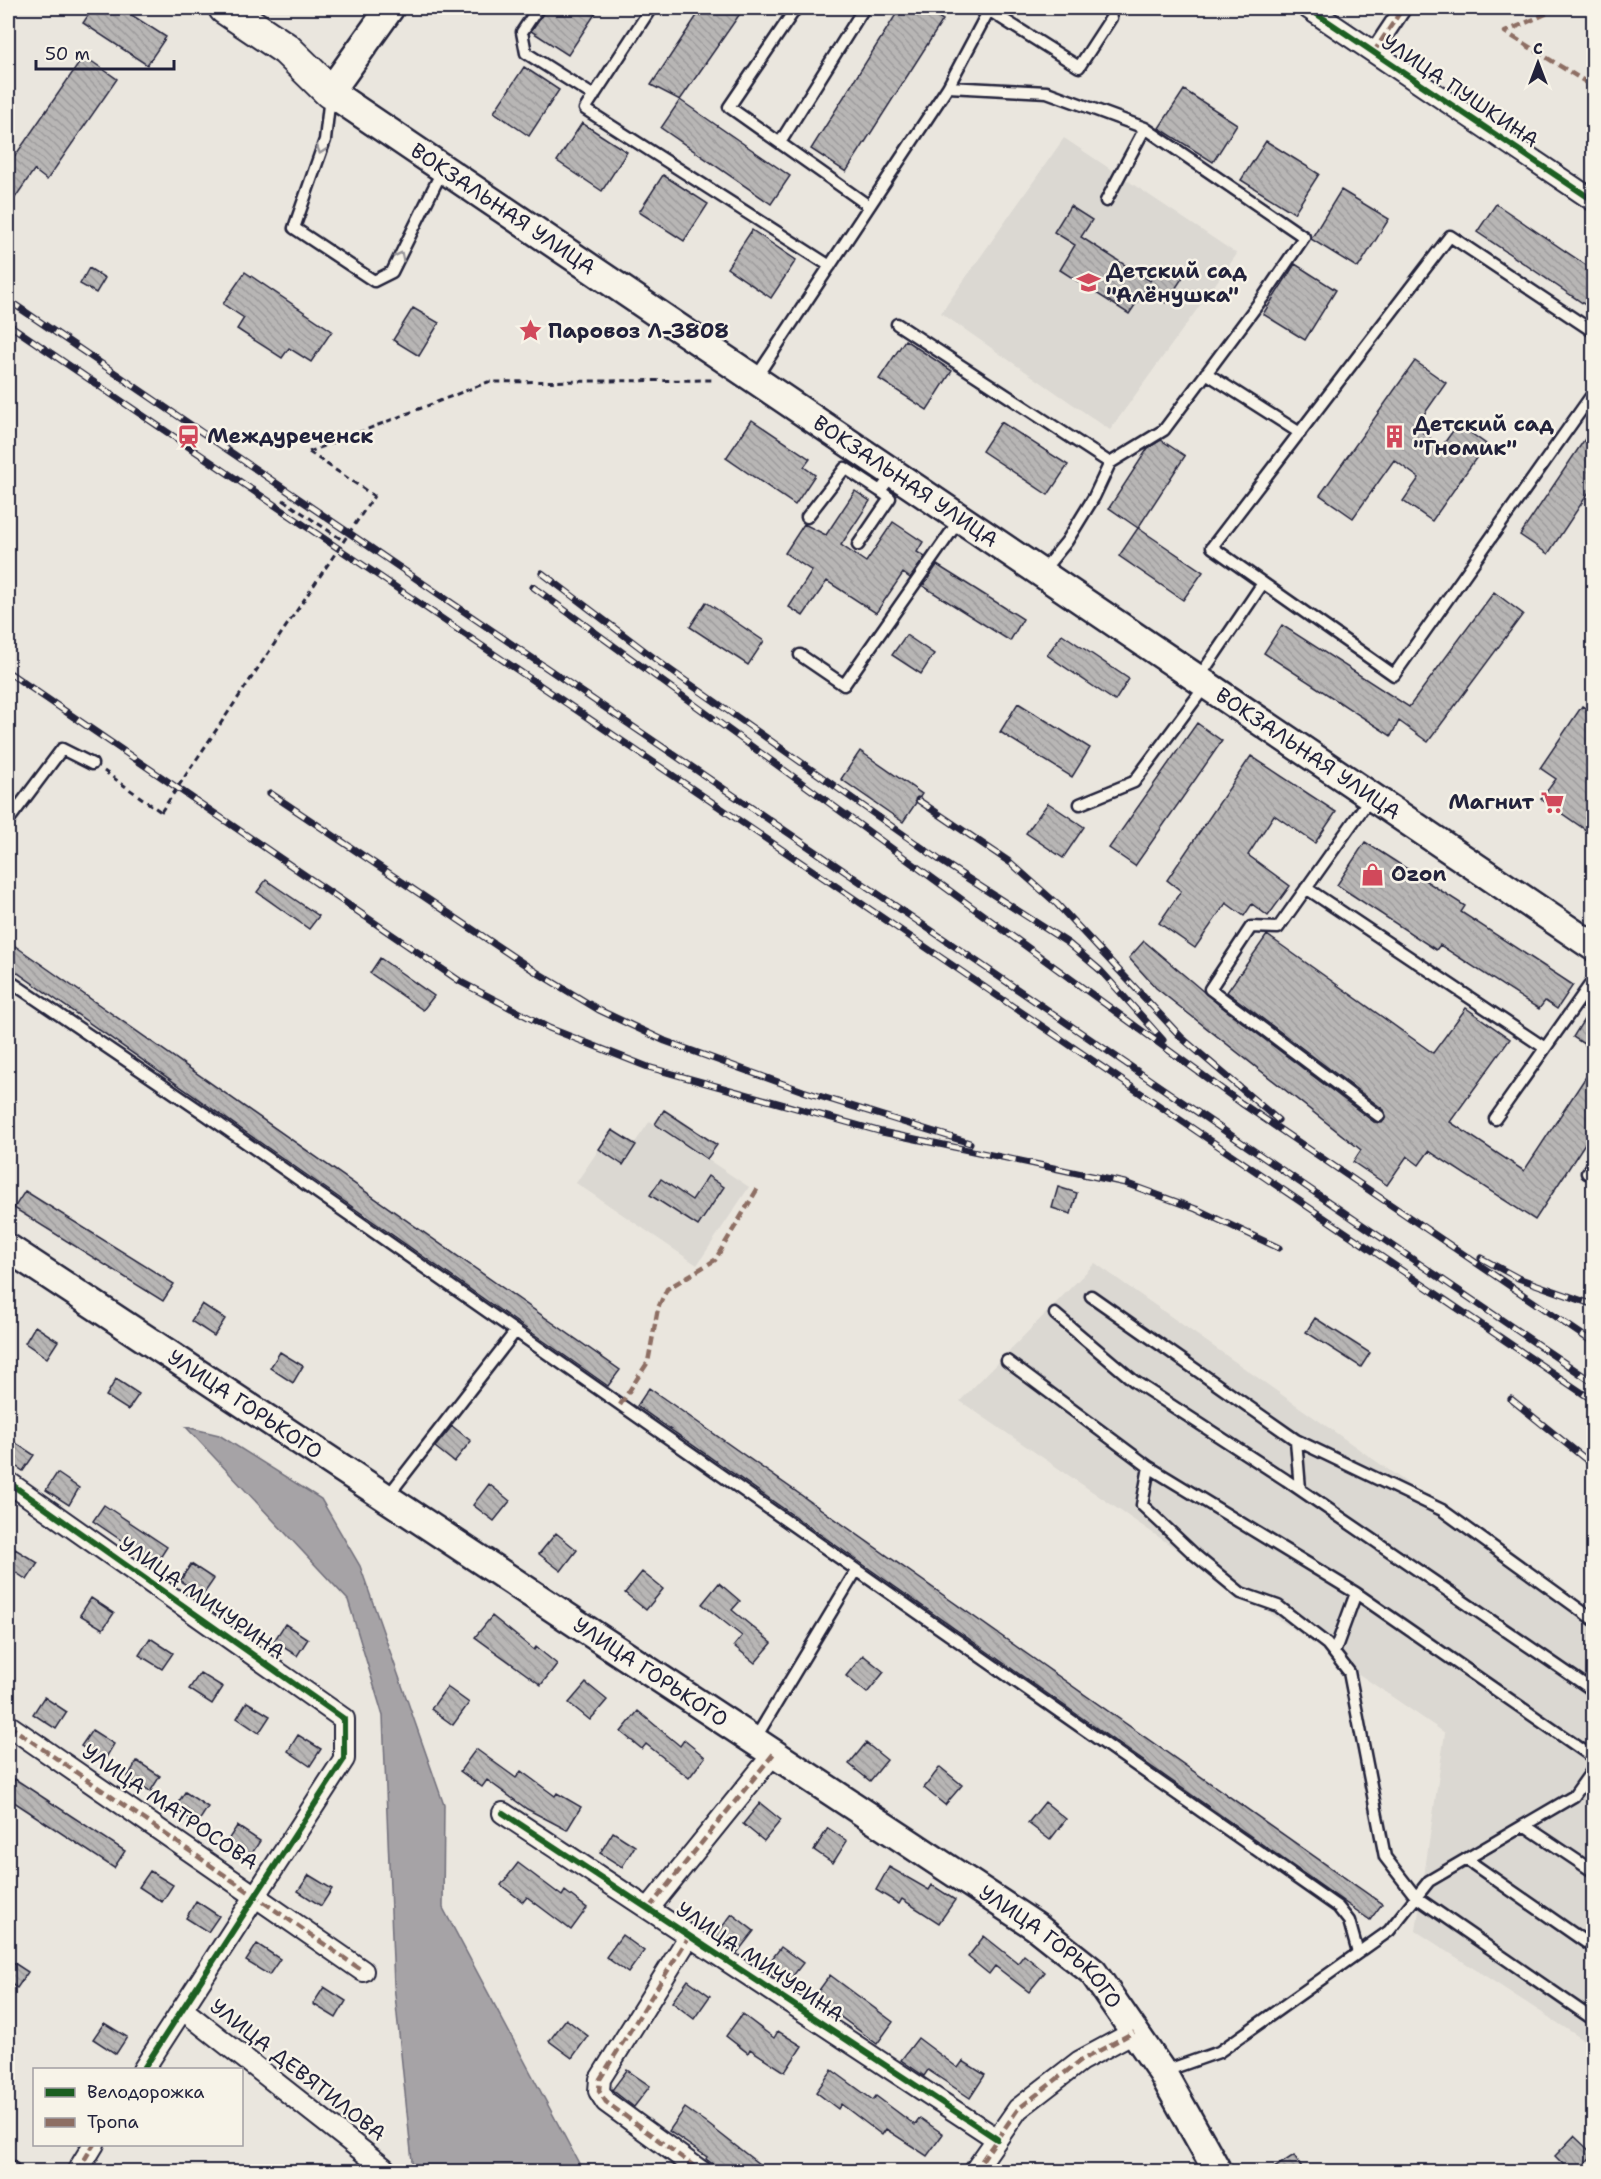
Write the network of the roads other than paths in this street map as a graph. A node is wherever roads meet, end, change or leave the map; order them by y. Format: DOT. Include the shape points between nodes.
graph roads {
  1 [pos="225,8"];
  2 [pos="390,8"];
  3 [pos="538,8"];
  4 [pos="651,8"];
  5 [pos="796,8"];
  6 [pos="864,8"];
  7 [pos="1308,8"];
  8 [pos="1403,8"];
  9 [pos="990,9"];
  10 [pos="1111,18"];
  11 [pos="1373,53"];
  12 [pos="948,87"];
  13 [pos="330,92"];
  14 [pos="594,96"];
  15 [pos="1145,128"];
  16 [pos="781,141"];
  17 [pos="443,169"];
  18 [pos="1106,201"];
  19 [pos="1593,201"];
  20 [pos="870,206"];
  21 [pos="830,266"];
  22 [pos="897,324"];
  23 [pos="1593,332"];
  24 [pos="1206,373"];
  25 [pos="754,380"];
  26 [pos="1593,392"];
  27 [pos="1300,433"];
  28 [pos="1110,463"];
  29 [pos="886,482"];
  30 [pos="807,517"];
  31 [pos="960,518"];
  32 [pos="858,545"];
  33 [pos="1041,573"];
  34 [pos="1263,583"];
  35 [pos="800,655"];
  36 [pos="1202,682"];
  37 [pos="92,764"];
  38 [pos="1372,797"];
  39 [pos="1080,804"];
  40 [pos="8,821"];
  41 [pos="1306,888"];
  42 [pos="1593,947"];
  43 [pos="1593,979"];
  44 [pos="8,980"];
  45 [pos="1545,1048"];
  46 [pos="1378,1116"];
  47 [pos="1495,1119"];
  48 [pos="8,1248"];
  49 [pos="1091,1296"];
  50 [pos="1055,1314"];
  51 [pos="515,1332"];
  52 [pos="1007,1360"];
  53 [pos="1296,1440"];
  54 [pos="1149,1467"];
  55 [pos="8,1482"];
  56 [pos="1300,1490"];
  57 [pos="387,1497"];
  58 [pos="856,1570"];
  59 [pos="1356,1593"];
  60 [pos="1593,1620"];
  61 [pos="1334,1653"];
  62 [pos="1593,1691"];
  63 [pos="8,1725"];
  64 [pos="765,1746"];
  65 [pos="1593,1758"];
  66 [pos="1593,1768"];
  67 [pos="503,1813"];
  68 [pos="1524,1824"];
  69 [pos="1466,1859"];
  70 [pos="1593,1872"];
  71 [pos="256,1894"];
  72 [pos="1416,1897"];
  73 [pos="649,1908"];
  74 [pos="690,1935"];
  75 [pos="1593,1948"];
  76 [pos="1358,1953"];
  77 [pos="363,1971"];
  78 [pos="182,2009"];
  79 [pos="1593,2020"];
  80 [pos="1134,2032"];
  81 [pos="144,2068"];
  82 [pos="1162,2072"];
  83 [pos="997,2139"];
  84 [pos="93,2146"];
  85 [pos="384,2168"];
  86 [pos="77,2172"];
  87 [pos="702,2172"];
  88 [pos="974,2172"];
  89 [pos="1218,2172"];
  1 -- 13 [label="main road, ВОКЗАЛЬНАЯ УЛИЦА" via="286,49"];
  2 -- 13 [label="main road"];
  3 -- 14 [label="lane" via="522,32 526,53"];
  4 -- 14 [label="lane"];
  5 -- 16 [label="lane" via="729,107"];
  6 -- 16 [label="lane"];
  7 -- 11 [label="street, УЛИЦА ПУШКИНА"];
  8 -- 11 [label="street"];
  9 -- 10 [label="lane" via="1079,67"];
  9 -- 12 [label="lane"];
  11 -- 19 [label="street, УЛИЦА ПУШКИНА"];
  12 -- 15 [label="lane" via="1047,92"];
  12 -- 20 [label="lane"];
  13 -- 17 [label="main road, ВОКЗАЛЬНАЯ УЛИЦА"];
  13 -- 17 [label="lane, one-way" via="325,140 294,228 374,281 392,272"];
  14 -- 21 [label="lane" via="585,110"];
  15 -- 18 [label="lane"];
  15 -- 24 [label="lane" via="1304,237"];
  16 -- 20 [label="lane"];
  17 -- 25 [label="main road, ВОКЗАЛЬНАЯ УЛИЦА"];
  20 -- 21 [label="lane"];
  21 -- 25 [label="lane"];
  22 -- 28 [label="lane"];
  23 -- 27 [label="lane" via="1450,236"];
  24 -- 27 [label="lane"];
  24 -- 28 [label="lane" via="1164,430"];
  25 -- 29 [label="main road, ВОКЗАЛЬНАЯ УЛИЦА"];
  26 -- 34 [label="lane" via="1394,675"];
  27 -- 34 [label="lane" via="1212,547"];
  28 -- 33 [label="lane" via="1067,541"];
  29 -- 30 [label="lane" via="845,468"];
  29 -- 31 [label="main road, ВОКЗАЛЬНАЯ УЛИЦА"];
  29 -- 32 [label="lane" via="890,498"];
  31 -- 33 [label="main road, ВОКЗАЛЬНАЯ УЛИЦА"];
  31 -- 35 [label="lane" via="844,685"];
  33 -- 36 [label="main road, ВОКЗАЛЬНАЯ УЛИЦА"];
  34 -- 36 [label="lane"];
  36 -- 38 [label="main road, ВОКЗАЛЬНАЯ УЛИЦА"];
  36 -- 39 [label="lane" via="1134,782"];
  37 -- 40 [label="lane" via="62,749"];
  38 -- 41 [label="lane"];
  38 -- 42 [label="main road, ВОКЗАЛЬНАЯ УЛИЦА"];
  41 -- 45 [label="lane"];
  41 -- 46 [label="lane" via="1278,928 1251,927 1210,989"];
  43 -- 45 [label="lane"];
  44 -- 51 [label="lane"];
  45 -- 47 [label="lane"];
  48 -- 57 [label="main road, УЛИЦА ГОРЬКОГО"];
  49 -- 53 [label="lane"];
  50 -- 56 [label="lane" via="1134,1381"];
  51 -- 57 [label="lane"];
  51 -- 58 [label="lane"];
  52 -- 54 [label="lane"];
  53 -- 56 [label="lane"];
  53 -- 60 [label="lane" via="1442,1510"];
  54 -- 59 [label="lane"];
  54 -- 61 [label="lane" via="1142,1504 1241,1593 1278,1606 1328,1644"];
  55 -- 71 [label="street, УЛИЦА МИЧУРИНА" via="344,1719 344,1759"];
  56 -- 62 [label="lane"];
  57 -- 64 [label="main road, УЛИЦА ГОРЬКОГО"];
  58 -- 64 [label="lane"];
  58 -- 76 [label="lane" via="1338,1907 1349,1921"];
  59 -- 61 [label="lane"];
  59 -- 65 [label="lane"];
  61 -- 72 [label="lane" via="1349,1672 1385,1857"];
  63 -- 71 [label="street, УЛИЦА МАТРОСОВА"];
  64 -- 73 [label="street"];
  64 -- 80 [label="main road, УЛИЦА ГОРЬКОГО" via="1035,1926 1093,1972"];
  66 -- 68 [label="lane" via="1574,1796"];
  67 -- 73 [label="street, УЛИЦА МИЧУРИНА"];
  68 -- 69 [label="lane"];
  68 -- 70 [label="lane"];
  69 -- 72 [label="lane" via="1429,1881"];
  69 -- 75 [label="lane"];
  71 -- 77 [label="street, УЛИЦА МАТРОСОВА"];
  71 -- 78 [label="street"];
  72 -- 76 [label="lane" via="1389,1931"];
  72 -- 79 [label="lane"];
  73 -- 74 [label="street, УЛИЦА МИЧУРИНА"];
  74 -- 83 [label="street, УЛИЦА МИЧУРИНА"];
  74 -- 87 [label="street" via="600,2079 599,2091 606,2102"];
  76 -- 82 [label="lane" via="1219,2052"];
  78 -- 81 [label="street"];
  78 -- 85 [label="street, УЛИЦА ДЕВЯТИЛОВА"];
  80 -- 82 [label="main road, УЛИЦА ГОРЬКОГО"];
  80 -- 83 [label="street" via="1080,2061 1018,2109"];
  82 -- 89 [label="main road, УЛИЦА ГОРЬКОГО"];
  83 -- 88 [label="street"];
  84 -- 86 [label="street"];
}
